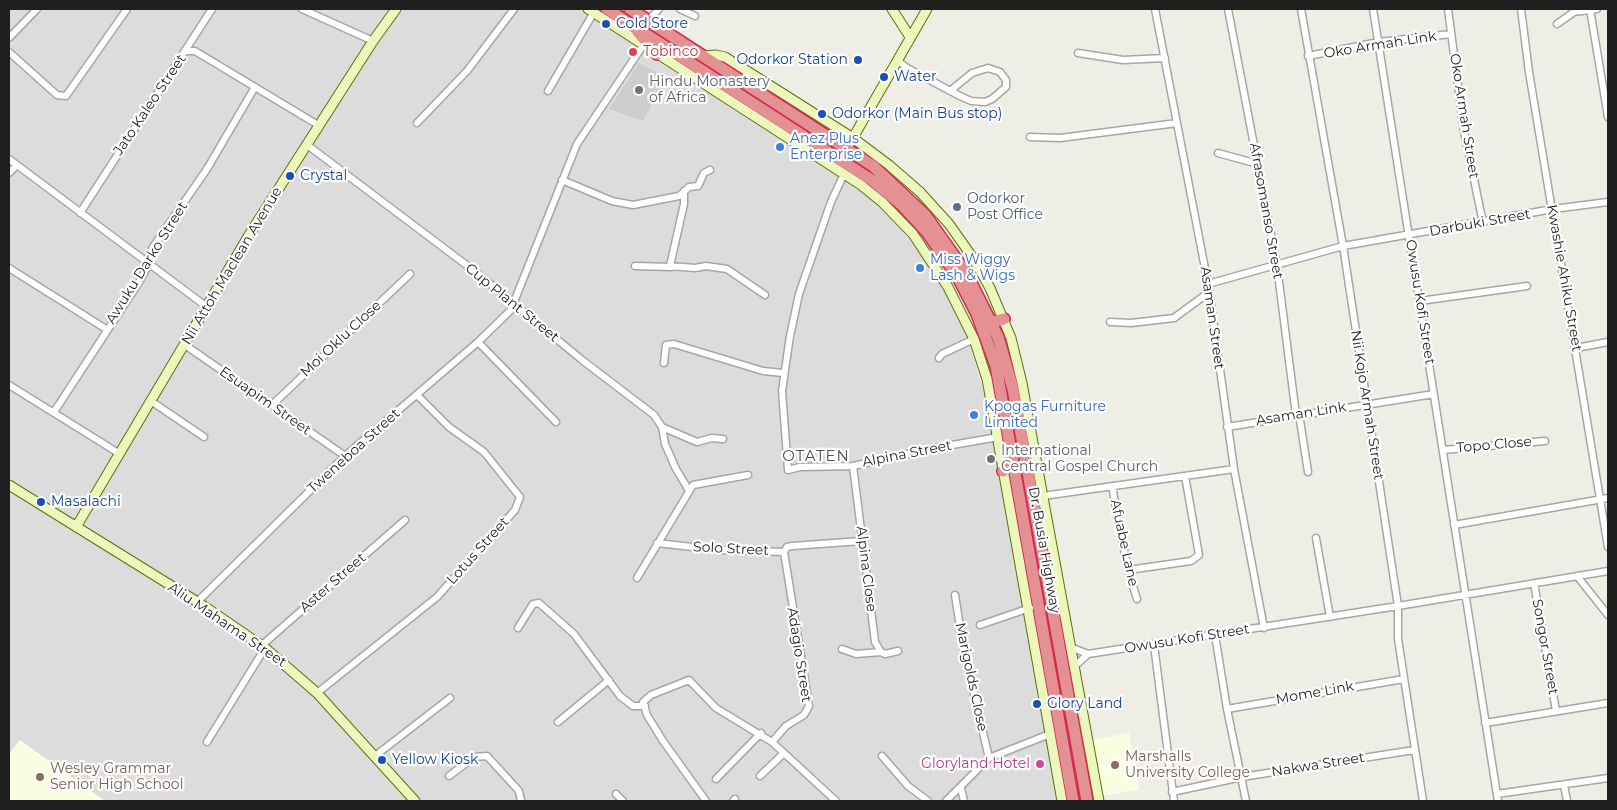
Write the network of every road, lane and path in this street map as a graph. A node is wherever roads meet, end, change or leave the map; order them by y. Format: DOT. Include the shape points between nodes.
graph roads {
  1 [pos="37,9"];
  2 [pos="127,9"];
  3 [pos="212,9"];
  4 [pos="302,9"];
  5 [pos="396,9"];
  6 [pos="514,9"];
  7 [pos="607,9"];
  8 [pos="630,9"];
  9 [pos="659,9"];
  10 [pos="680,9"];
  11 [pos="892,9"];
  12 [pos="927,9"];
  13 [pos="1155,9"];
  14 [pos="1228,9"];
  15 [pos="1301,9"];
  16 [pos="1374,9"];
  17 [pos="1448,9"];
  18 [pos="1521,9"];
  19 [pos="1593,9"];
  20 [pos="591,10"];
  21 [pos="317,12"];
  22 [pos="695,16"];
  23 [pos="648,20"];
  24 [pos="1558,24"];
  25 [pos="1451,34"];
  26 [pos="910,37"];
  27 [pos="9,38"];
  28 [pos="643,39"];
  29 [pos="372,41"];
  30 [pos="1379,42"];
  31 [pos="186,50"];
  32 [pos="9,52"];
  33 [pos="1078,53"];
  34 [pos="658,54"];
  35 [pos="1308,56"];
  36 [pos="1165,58"];
  37 [pos="897,60"];
  38 [pos="255,87"];
  39 [pos="950,90"];
  40 [pos="548,91"];
  41 [pos="739,95"];
  42 [pos="1608,117"];
  43 [pos="417,123"];
  44 [pos="1177,123"];
  45 [pos="861,124"];
  46 [pos="318,125"];
  47 [pos="1030,136"];
  48 [pos="850,143"];
  49 [pos="306,144"];
  50 [pos="868,149"];
  51 [pos="1218,153"];
  52 [pos="9,159"];
  53 [pos="841,160"];
  54 [pos="1258,164"];
  55 [pos="17,165"];
  56 [pos="710,170"];
  57 [pos="9,173"];
  58 [pos="844,174"];
  59 [pos="562,180"];
  60 [pos="901,189"];
  61 [pos="684,191"];
  62 [pos="1608,202"];
  63 [pos="1553,209"];
  64 [pos="80,213"];
  65 [pos="1483,223"];
  66 [pos="1409,235"];
  67 [pos="1343,246"];
  68 [pos="149,264"];
  69 [pos="635,266"];
  70 [pos="1277,266"];
  71 [pos="672,267"];
  72 [pos="9,268"];
  73 [pos="410,274"];
  74 [pos="1208,284"];
  75 [pos="1527,286"];
  76 [pos="1208,294"];
  77 [pos="765,295"];
  78 [pos="1420,301"];
  79 [pos="515,304"];
  80 [pos="207,307"];
  81 [pos="1004,319"];
  82 [pos="992,322"];
  83 [pos="1110,322"];
  84 [pos="106,329"];
  85 [pos="974,339"];
  86 [pos="478,342"];
  87 [pos="1608,342"];
  88 [pos="185,345"];
  89 [pos="1576,348"];
  90 [pos="939,358"];
  91 [pos="664,363"];
  92 [pos="783,373"];
  93 [pos="9,384"];
  94 [pos="1434,394"];
  95 [pos="417,395"];
  96 [pos="151,402"];
  97 [pos="1366,404"];
  98 [pos="272,405"];
  99 [pos="54,412"];
  100 [pos="1297,415"];
  101 [pos="556,422"];
  102 [pos="662,427"];
  103 [pos="1227,427"];
  104 [pos="204,437"];
  105 [pos="998,437"];
  106 [pos="723,439"];
  107 [pos="1544,441"];
  108 [pos="1443,450"];
  109 [pos="120,454"];
  110 [pos="345,456"];
  111 [pos="1012,459"];
  112 [pos="853,466"];
  113 [pos="1234,469"];
  114 [pos="1003,471"];
  115 [pos="1308,472"];
  116 [pos="748,475"];
  117 [pos="1185,476"];
  118 [pos="9,485"];
  119 [pos="1112,486"];
  120 [pos="688,489"];
  121 [pos="1043,496"];
  122 [pos="1608,498"];
  123 [pos="1599,500"];
  124 [pos="405,520"];
  125 [pos="1454,525"];
  126 [pos="76,527"];
  127 [pos="1316,538"];
  128 [pos="861,541"];
  129 [pos="657,544"];
  130 [pos="1608,547"];
  131 [pos="784,552"];
  132 [pos="1128,570"];
  133 [pos="1608,570"];
  134 [pos="1577,576"];
  135 [pos="637,578"];
  136 [pos="1534,584"];
  137 [pos="955,595"];
  138 [pos="1465,596"];
  139 [pos="1137,599"];
  140 [pos="196,603"];
  141 [pos="1398,606"];
  142 [pos="1033,607"];
  143 [pos="1608,615"];
  144 [pos="1330,617"];
  145 [pos="980,625"];
  146 [pos="518,628"];
  147 [pos="1264,628"];
  148 [pos="1215,635"];
  149 [pos="1154,645"];
  150 [pos="263,647"];
  151 [pos="1070,647"];
  152 [pos="842,649"];
  153 [pos="898,651"];
  154 [pos="881,652"];
  155 [pos="1088,654"];
  156 [pos="1074,667"];
  157 [pos="1404,679"];
  158 [pos="609,680"];
  159 [pos="1066,682"];
  160 [pos="1052,685"];
  161 [pos="317,694"];
  162 [pos="450,698"];
  163 [pos="1608,703"];
  164 [pos="645,706"];
  165 [pos="1227,709"];
  166 [pos="1556,711"];
  167 [pos="558,722"];
  168 [pos="1485,723"];
  169 [pos="760,733"];
  170 [pos="1050,734"];
  171 [pos="208,742"];
  172 [pos="772,742"];
  173 [pos="1414,750"];
  174 [pos="783,754"];
  175 [pos="375,756"];
  176 [pos="882,756"];
  177 [pos="989,758"];
  178 [pos="449,776"];
  179 [pos="760,776"];
  180 [pos="1242,777"];
  181 [pos="1608,778"];
  182 [pos="716,779"];
  183 [pos="1564,785"];
  184 [pos="961,788"];
  185 [pos="1172,792"];
  186 [pos="616,794"];
  187 [pos="1497,798"];
  188 [pos="834,800"];
  189 [pos="415,801"];
  190 [pos="521,801"];
  191 [pos="623,801"];
  192 [pos="706,801"];
  193 [pos="928,801"];
  194 [pos="946,801"];
  195 [pos="964,801"];
  196 [pos="1062,801"];
  197 [pos="1073,801"];
  198 [pos="1087,801"];
  199 [pos="1099,801"];
  200 [pos="1174,801"];
  201 [pos="1246,801"];
  202 [pos="1424,801"];
  203 [pos="1567,801"];
  1 -- 27 [label="street"];
  2 -- 32 [label="street" via="66,96 57,95"];
  3 -- 31 [label="street"];
  4 -- 21 [label="street"];
  5 -- 29 [label="street, Nii Attoh Maclean Avenue"];
  6 -- 43 [label="street" via="467,70"];
  7 -- 28 [label="highway" via="633,24"];
  8 -- 23 [label="highway, Dr. Busia Highway"];
  9 -- 23 [label="street"];
  10 -- 22 [label="street"];
  11 -- 26 [label="street"];
  12 -- 26 [label="street"];
  13 -- 36 [label="street, Asaman Street"];
  14 -- 54 [label="street, Afrasomanso Street"];
  15 -- 35 [label="street, Nii Kojo Armah Street"];
  16 -- 30 [label="street, Owusu Kofi Street"];
  17 -- 25 [label="street, Oko Armah Street"];
  18 -- 63 [label="street, Kwashie Ahiku Street"];
  19 -- 24 [label="street" via="1574,12"];
  19 -- 42 [label="street"];
  20 -- 28 [label="street"];
  20 -- 40 [label="street"];
  21 -- 29 [label="street"];
  23 -- 48 [label="highway, Dr. Busia Highway"];
  25 -- 30 [label="street, Oko Armah Link"];
  25 -- 65 [label="street, Oko Armah Street" via="1464,131"];
  26 -- 37 [label="street"];
  28 -- 34 [label="highway"];
  28 -- 41 [label="highway, Dr. Busia Highway"];
  28 -- 59 [label="street" via="577,144"];
  29 -- 46 [label="street, Nii Attoh Maclean Avenue"];
  30 -- 35 [label="street, Oko Armah Link"];
  30 -- 66 [label="street, Owusu Kofi Street"];
  31 -- 38 [label="street, Jato Kaleo Street" via="195,51"];
  31 -- 64 [label="street, Jato Kaleo Street"];
  33 -- 36 [label="street" via="1123,60"];
  34 -- 58 [label="street, Dr. Busia Highway"];
  35 -- 67 [label="street, Nii Kojo Armah Street"];
  36 -- 44 [label="street, Asaman Street"];
  37 -- 39 [label="street"];
  37 -- 45 [label="street"];
  38 -- 46 [label="street, Jato Kaleo Street"];
  38 -- 68 [label="street, Awuku Darko Street" via="207,169 153,247"];
  39 -- 39 [label="street" via="971,101 985,102 1006,87 1006,80 1000,72 988,68 972,73"];
  41 -- 48 [label="highway" via="762,100 830,143"];
  41 -- 53 [label="highway, Dr. Busia Highway"];
  44 -- 47 [label="street" via="1060,138"];
  44 -- 74 [label="street, Asaman Street"];
  45 -- 48 [label="street"];
  45 -- 50 [label="street" via="861,136"];
  46 -- 49 [label="street, Nii Attoh Maclean Avenue"];
  48 -- 50 [label="street, Dr. Busia Highway"];
  48 -- 53 [label="street"];
  48 -- 60 [label="highway, Dr. Busia Highway"];
  49 -- 79 [label="street, Cup Plant Street"];
  49 -- 80 [label="street, Nii Attoh Maclean Avenue"];
  50 -- 81 [label="street, Dr. Busia Highway" via="920,192 949,224 973,258"];
  51 -- 54 [label="street"];
  52 -- 55 [label="street"];
  53 -- 60 [label="highway" via="854,159"];
  53 -- 111 [label="highway, Dr. Busia Highway" via="902,205 927,232 958,277 977,314 996,366"];
  54 -- 70 [label="street, Afrasomanso Street"];
  55 -- 57 [label="street"];
  55 -- 64 [label="street"];
  56 -- 61 [label="street" via="704,173 698,186"];
  58 -- 85 [label="street, Dr. Busia Highway" via="882,202 913,234 948,287"];
  58 -- 92 [label="street" via="799,294"];
  59 -- 61 [label="street" via="612,201 633,205 679,196"];
  59 -- 79 [label="street"];
  60 -- 82 [label="highway, Dr. Busia Highway" via="948,245"];
  61 -- 71 [label="street" via="684,204 669,264"];
  62 -- 63 [label="street, Darbuki Street"];
  63 -- 65 [label="street, Darbuki Street"];
  63 -- 89 [label="street, Kwashie Ahiku Street"];
  64 -- 68 [label="street"];
  65 -- 66 [label="street, Darbuki Street"];
  66 -- 67 [label="street, Darbuki Street"];
  66 -- 78 [label="street, Owusu Kofi Street"];
  67 -- 70 [label="street, Darbuki Street"];
  67 -- 97 [label="street, Nii Kojo Armah Street"];
  68 -- 80 [label="street"];
  68 -- 84 [label="street, Awuku Darko Street"];
  69 -- 71 [label="street"];
  70 -- 74 [label="street, Darbuki Street"];
  70 -- 100 [label="street, Afrasomanso Street"];
  71 -- 77 [label="street" via="727,269"];
  72 -- 84 [label="street"];
  73 -- 98 [label="street, Moi Oklu Close"];
  74 -- 76 [label="street, Asaman Street"];
  75 -- 78 [label="street"];
  76 -- 83 [label="street" via="1174,318"];
  76 -- 103 [label="street, Asaman Street"];
  78 -- 94 [label="street, Owusu Kofi Street"];
  79 -- 86 [label="street, Tweneboa Street"];
  79 -- 102 [label="street, Cup Plant Street" via="654,415"];
  80 -- 88 [label="street, Nii Attoh Maclean Avenue"];
  81 -- 82 [label="highway"];
  81 -- 121 [label="street, Dr. Busia Highway" via="1020,374"];
  82 -- 159 [label="highway, Dr. Busia Highway" via="1013,389"];
  84 -- 99 [label="street, Awuku Darko Street"];
  85 -- 90 [label="street"];
  85 -- 105 [label="street, Dr. Busia Highway" via="987,379"];
  86 -- 95 [label="street, Tweneboa Street"];
  86 -- 101 [label="street"];
  87 -- 89 [label="street"];
  88 -- 96 [label="street, Nii Attoh Maclean Avenue"];
  88 -- 98 [label="street, Esuapim Street"];
  89 -- 123 [label="street, Kwashie Ahiku Street"];
  91 -- 92 [label="street" via="666,345 674,344 763,371"];
  92 -- 112 [label="street, Alpina Street" via="783,424 788,470"];
  93 -- 99 [label="street"];
  94 -- 97 [label="street, Asaman Link"];
  94 -- 108 [label="street, Owusu Kofi Street"];
  95 -- 110 [label="street, Tweneboa Street"];
  95 -- 161 [label="street, Lotus Street" via="449,427 484,452 520,497 515,510 437,597"];
  96 -- 104 [label="street"];
  96 -- 109 [label="street, Nii Attoh Maclean Avenue"];
  97 -- 100 [label="street, Asaman Link"];
  97 -- 141 [label="street, Nii Kojo Armah Street"];
  98 -- 110 [label="street, Esuapim Street"];
  99 -- 109 [label="street"];
  100 -- 103 [label="street, Asaman Link"];
  100 -- 115 [label="street, Afrasomanso Street"];
  102 -- 106 [label="street, Cup Plant Street" via="697,442"];
  102 -- 120 [label="street" via="670,457"];
  103 -- 113 [label="street, Asaman Street"];
  105 -- 112 [label="street, Alpina Street"];
  105 -- 114 [label="street, Dr. Busia Highway"];
  107 -- 108 [label="street, Topo Close"];
  108 -- 125 [label="street, Owusu Kofi Street"];
  109 -- 126 [label="street, Nii Attoh Maclean Avenue"];
  110 -- 140 [label="street, Tweneboa Street"];
  111 -- 114 [label="highway"];
  111 -- 142 [label="highway, Dr. Busia Highway"];
  112 -- 128 [label="street, Alpina Close"];
  113 -- 117 [label="street"];
  113 -- 147 [label="street, Asaman Street"];
  114 -- 142 [label="street, Dr. Busia Highway"];
  116 -- 120 [label="street" via="698,482"];
  117 -- 119 [label="street"];
  117 -- 132 [label="street" via="1199,555 1191,561"];
  118 -- 126 [label="street, Aliu Mahama Street"];
  119 -- 121 [label="street"];
  119 -- 132 [label="street, Afuabe Lane"];
  120 -- 129 [label="street"];
  121 -- 151 [label="street, Dr. Busia Highway"];
  122 -- 123 [label="street"];
  123 -- 125 [label="street"];
  123 -- 130 [label="street, Kwashie Ahiku Street"];
  124 -- 150 [label="street, Aster Street"];
  125 -- 138 [label="street, Owusu Kofi Street"];
  126 -- 140 [label="street, Aliu Mahama Street"];
  127 -- 144 [label="street"];
  128 -- 131 [label="street, Solo Street" via="792,546"];
  128 -- 154 [label="street, Alpina Close" via="874,637"];
  129 -- 131 [label="street, Solo Street"];
  129 -- 135 [label="street"];
  131 -- 172 [label="street, Adagio Street" via="809,706 804,715 786,726"];
  132 -- 139 [label="street, Afuabe Lane"];
  133 -- 134 [label="street, Owusu Kofi Street"];
  134 -- 136 [label="street, Owusu Kofi Street"];
  134 -- 143 [label="street"];
  136 -- 138 [label="street, Owusu Kofi Street"];
  136 -- 166 [label="street, Songor Street"];
  137 -- 177 [label="street, Marigolds Close" via="964,652"];
  138 -- 141 [label="street, Owusu Kofi Street"];
  138 -- 168 [label="street, Owusu Kofi Street"];
  140 -- 150 [label="street, Aliu Mahama Street"];
  141 -- 144 [label="street, Owusu Kofi Street"];
  141 -- 157 [label="street, Nii Kojo Armah Street" via="1398,639"];
  142 -- 145 [label="street"];
  142 -- 160 [label="highway, Dr. Busia Highway"];
  142 -- 170 [label="street, Dr. Busia Highway"];
  144 -- 147 [label="street, Owusu Kofi Street"];
  146 -- 158 [label="street" via="533,604 539,603 574,634"];
  147 -- 148 [label="street, Owusu Kofi Street"];
  148 -- 149 [label="street, Owusu Kofi Street"];
  148 -- 165 [label="street"];
  149 -- 155 [label="street, Owusu Kofi Street"];
  149 -- 185 [label="street"];
  150 -- 161 [label="street, Aliu Mahama Street"];
  150 -- 171 [label="street, Aster Street"];
  151 -- 155 [label="street, Owusu Kofi Street"];
  151 -- 156 [label="street, Dr. Busia Highway"];
  152 -- 154 [label="street" via="856,654"];
  153 -- 154 [label="street" via="893,654"];
  155 -- 156 [label="street"];
  156 -- 199 [label="street, Dr. Busia Highway"];
  157 -- 165 [label="street, Mome Link"];
  157 -- 173 [label="street, Nii Kojo Armah Street"];
  158 -- 164 [label="street" via="628,704"];
  158 -- 167 [label="street"];
  159 -- 160 [label="highway" via="1060,689"];
  159 -- 198 [label="highway, Dr. Busia Highway"];
  160 -- 197 [label="highway, Dr. Busia Highway"];
  161 -- 175 [label="street, Aliu Mahama Street"];
  162 -- 175 [label="street"];
  163 -- 166 [label="street"];
  164 -- 169 [label="street" via="645,698 689,680 716,708 735,722"];
  164 -- 192 [label="street" via="647,715 668,748"];
  165 -- 180 [label="street"];
  166 -- 168 [label="street"];
  168 -- 187 [label="street, Owusu Kofi Street"];
  169 -- 172 [label="street"];
  169 -- 182 [label="street"];
  170 -- 177 [label="street"];
  170 -- 196 [label="street, Dr. Busia Highway"];
  172 -- 174 [label="street"];
  173 -- 180 [label="street, Nakwa Street"];
  173 -- 202 [label="street, Nii Kojo Armah Street"];
  174 -- 179 [label="street"];
  174 -- 188 [label="street"];
  175 -- 189 [label="street, Aliu Mahama Street"];
  176 -- 193 [label="street" via="908,786"];
  177 -- 184 [label="street"];
  178 -- 190 [label="street" via="474,757 488,756 519,791"];
  180 -- 185 [label="street, Nakwa Street"];
  180 -- 201 [label="street"];
  181 -- 183 [label="street"];
  183 -- 187 [label="street"];
  183 -- 203 [label="street"];
  184 -- 194 [label="street"];
  184 -- 195 [label="street"];
  185 -- 200 [label="street"];
  186 -- 191 [label="street"];
}
